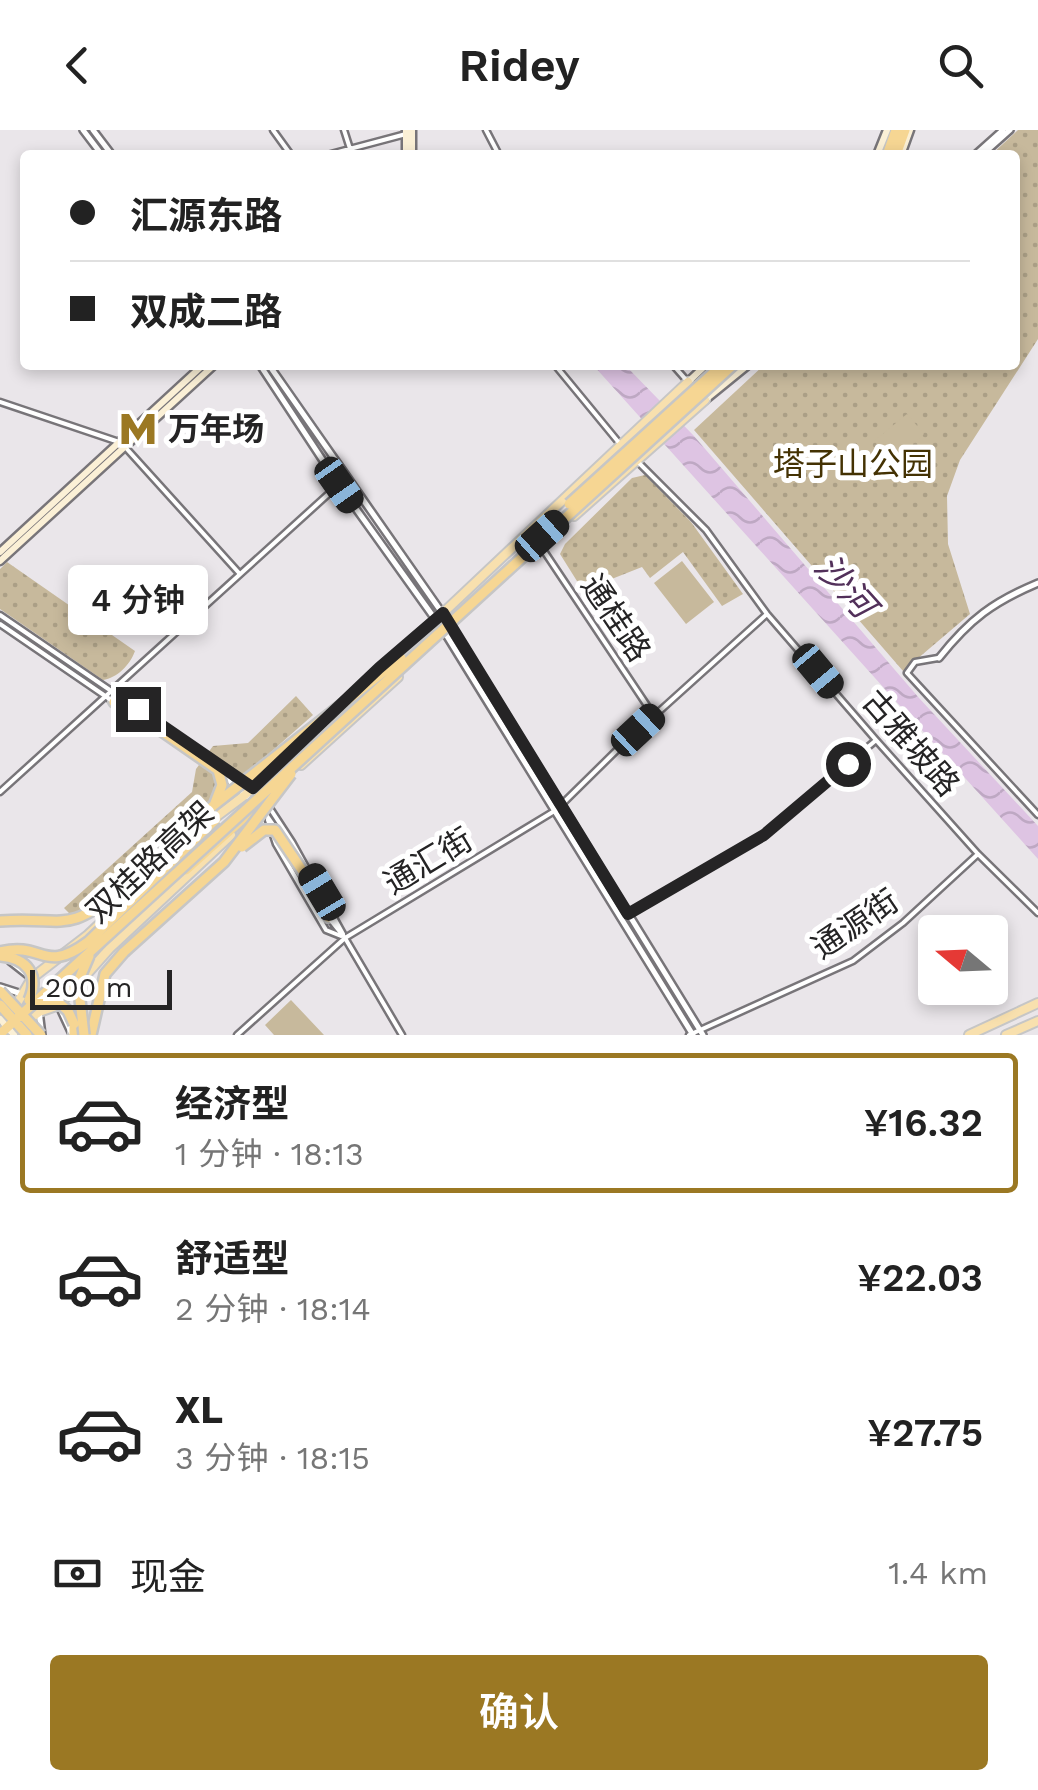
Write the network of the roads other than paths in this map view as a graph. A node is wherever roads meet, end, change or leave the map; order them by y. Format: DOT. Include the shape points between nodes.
graph roads {
  1 [pos="83,130"];
  2 [pos="93,130"];
  3 [pos="344,130"];
  4 [pos="1006,130"];
  5 [pos="406,132"];
  6 [pos="350,148"];
  7 [pos="98,150"];
  8 [pos="108,150"];
  9 [pos="343,150"];
  10 [pos="984,150"];
  11 [pos="197,370"];
  12 [pos="208,370"];
  13 [pos="263,370"];
  14 [pos="272,370"];
  15 [pos="559,370"];
  16 [pos="676,370"];
  17 [pos="702,370"];
  18 [pos="717,370"];
  19 [pos="731,370"];
  20 [pos="741,370"];
  21 [pos="686,388"];
  22 [pos="702,400"];
  23 [pos="0,402"];
  24 [pos="639,437"];
  25 [pos="122,444"];
  26 [pos="621,446"];
  27 [pos="638,462"];
  28 [pos="346,478"];
  29 [pos="339,485"];
  30 [pos="540,546"];
  31 [pos="0,552"];
  32 [pos="0,562"];
  33 [pos="239,573"];
  34 [pos="1038,583"];
  35 [pos="443,613"];
  36 [pos="767,614"];
  37 [pos="0,615"];
  38 [pos="435,620"];
  39 [pos="0,624"];
  40 [pos="448,630"];
  41 [pos="405,658"];
  42 [pos="939,658"];
  43 [pos="110,690"];
  44 [pos="104,696"];
  45 [pos="114,702"];
  46 [pos="654,716"];
  47 [pos="876,740"];
  48 [pos="249,791"];
  49 [pos="0,792"];
  50 [pos="261,802"];
  51 [pos="214,805"];
  52 [pos="558,808"];
  53 [pos="266,814"];
  54 [pos="1038,815"];
  55 [pos="216,820"];
  56 [pos="978,854"];
  57 [pos="224,862"];
  58 [pos="1038,914"];
  59 [pos="114,916"];
  60 [pos="625,916"];
  61 [pos="328,917"];
  62 [pos="0,921"];
  63 [pos="345,938"];
  64 [pos="90,946"];
  65 [pos="72,951"];
  66 [pos="0,954"];
  67 [pos="92,967"];
  68 [pos="32,978"];
  69 [pos="0,989"];
  70 [pos="30,1003"];
  71 [pos="1038,1003"];
  72 [pos="0,1005"];
  73 [pos="59,1005"];
  74 [pos="1038,1020"];
  75 [pos="0,1028"];
  76 [pos="702,1033"];
  77 [pos="692,1034"];
  78 [pos="12,1035"];
  79 [pos="26,1035"];
  80 [pos="41,1035"];
  81 [pos="73,1035"];
  82 [pos="88,1035"];
  83 [pos="237,1035"];
  84 [pos="402,1035"];
  85 [pos="969,1035"];
  86 [pos="1006,1035"];
  1 -- 7 [label="street"];
  2 -- 8 [label="street"];
  3 -- 6 [label="street"];
  4 -- 10 [label="street"];
  5 -- 6 [label="street"];
  6 -- 9 [label="street"];
  11 -- 25 [label="main road"];
  12 -- 25 [label="main road"];
  13 -- 29 [label="street"];
  14 -- 28 [label="street"];
  15 -- 26 [label="street, 古雅坡路"];
  16 -- 21 [label="street"];
  17 -- 21 [label="main road"];
  18 -- 41 [label="highway, 双桂路高架, bridge"];
  19 -- 22 [label="highway, 双桂路高架, bridge"];
  20 -- 22 [label="main road"];
  21 -- 22 [label="street"];
  21 -- 24 [label="main road"];
  22 -- 27 [label="main road"];
  22 -- 41 [label="highway, 双桂路高架, bridge"];
  23 -- 25 [label="street"];
  24 -- 26 [label="main road"];
  24 -- 27 [label="street"];
  25 -- 31 [label="main road"];
  25 -- 32 [label="main road"];
  25 -- 33 [label="street"];
  26 -- 27 [label="street, 古雅坡路"];
  26 -- 35 [label="main road"];
  27 -- 30 [label="main road"];
  27 -- 36 [label="street, 古雅坡路" via="706,530"];
  28 -- 29 [label="street"];
  28 -- 35 [label="street"];
  29 -- 33 [label="street"];
  29 -- 38 [label="street"];
  30 -- 40 [label="main road"];
  30 -- 46 [label="street, 通桂路"];
  33 -- 43 [label="street"];
  34 -- 42 [label="street" via="980,613"];
  35 -- 38 [label="main road"];
  35 -- 40 [label="street"];
  36 -- 46 [label="street, 通汇街"];
  36 -- 47 [label="street, 古雅坡路"];
  37 -- 43 [label="street"];
  38 -- 40 [label="street"];
  38 -- 48 [label="main road"];
  39 -- 44 [label="street"];
  40 -- 50 [label="main road"];
  40 -- 52 [label="street"];
  41 -- 51 [label="highway, bridge"];
  41 -- 57 [label="highway, bridge" via="284,781"];
  41 -- 64 [label="highway, 双桂路高架, bridge"];
  42 -- 54 [label="street" via="915,662 907,673"];
  43 -- 44 [label="street"];
  43 -- 48 [label="street"];
  44 -- 45 [label="street"];
  44 -- 49 [label="street"];
  45 -- 48 [label="street"];
  45 -- 51 [label="highway, bridge" via="218,770 222,785"];
  46 -- 52 [label="street, 通汇街"];
  47 -- 56 [label="street, 古雅坡路"];
  47 -- 60 [label="street" via="764,835"];
  48 -- 50 [label="street"];
  48 -- 50 [label="street"];
  48 -- 55 [label="main road"];
  48 -- 65 [label="main road"];
  50 -- 53 [label="street"];
  50 -- 63 [label="street"];
  50 -- 64 [label="highway, bridge" via="113,934"];
  50 -- 67 [label="main road"];
  51 -- 62 [label="highway, bridge" via="84,918"];
  52 -- 60 [label="street"];
  52 -- 63 [label="street, 通汇街"];
  53 -- 61 [label="street"];
  53 -- 63 [label="street" via="326,930"];
  55 -- 59 [label="highway, bridge"];
  56 -- 58 [label="street, 古雅坡路"];
  56 -- 76 [label="street, 通源街" via="853,961"];
  57 -- 61 [label="highway, bridge" via="272,829"];
  57 -- 82 [label="highway, bridge" via="110,965"];
  59 -- 64 [label="highway, bridge"];
  59 -- 65 [label="highway, bridge"];
  60 -- 76 [label="street"];
  60 -- 77 [label="street"];
  61 -- 63 [label="street"];
  63 -- 83 [label="street, 通汇街"];
  63 -- 84 [label="street"];
  64 -- 65 [label="highway, bridge"];
  64 -- 70 [label="highway, 双桂路高架, bridge"];
  64 -- 82 [label="highway, bridge" via="78,982"];
  65 -- 66 [label="highway, bridge" via="54,958 18,948"];
  65 -- 67 [label="main road"];
  65 -- 68 [label="main road"];
  66 -- 68 [label="street"];
  66 -- 70 [label="highway, bridge" via="27,965 34,987"];
  67 -- 73 [label="main road"];
  68 -- 70 [label="main road"];
  69 -- 70 [label="street"];
  69 -- 80 [label="highway, bridge"];
  70 -- 73 [label="main road"];
  70 -- 75 [label="highway, 双桂路高架, bridge"];
  70 -- 78 [label="main road"];
  70 -- 80 [label="street"];
  70 -- 81 [label="highway, bridge" via="57,1001 72,1017"];
  71 -- 85 [label="main road"];
  72 -- 79 [label="highway, bridge"];
  73 -- 81 [label="street"];
  74 -- 86 [label="main road"];
  75 -- 78 [label="main road, bridge"];
  76 -- 77 [label="street, 通源街"];
}
